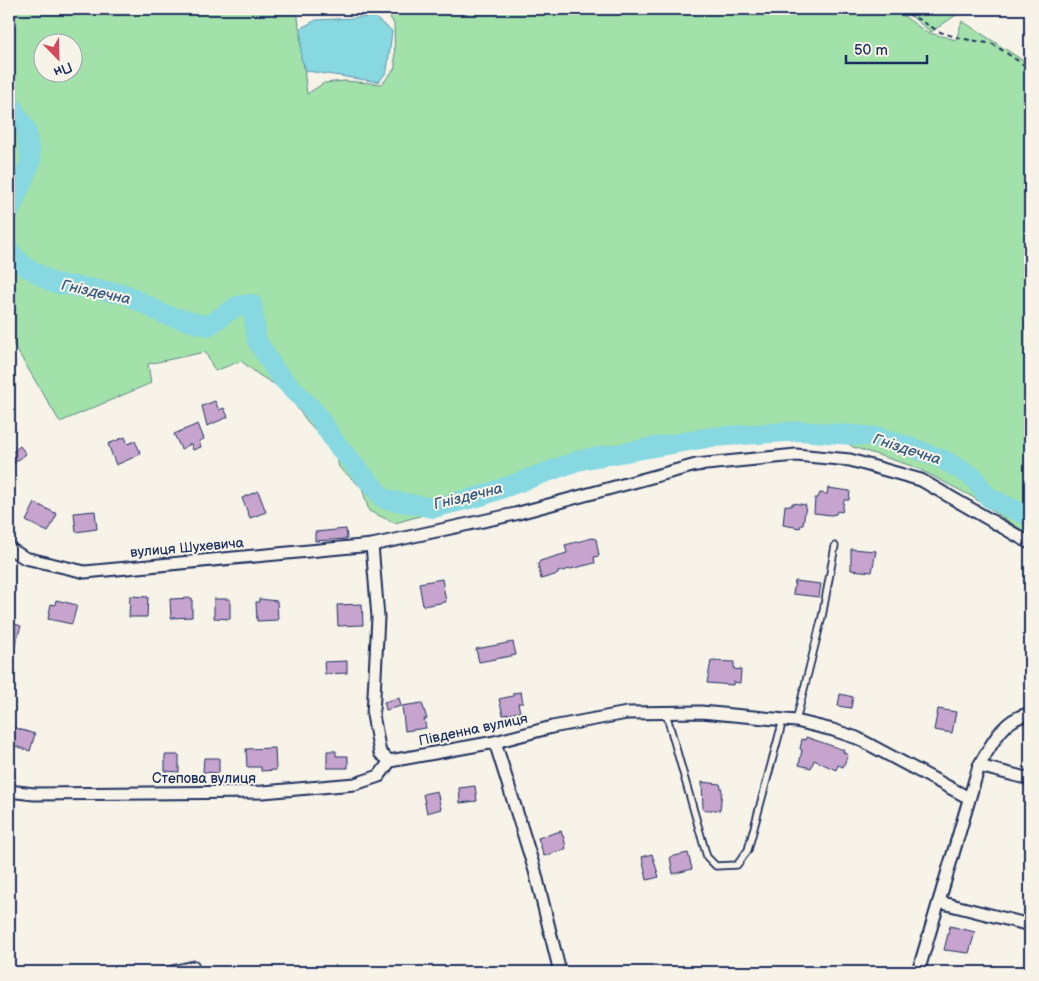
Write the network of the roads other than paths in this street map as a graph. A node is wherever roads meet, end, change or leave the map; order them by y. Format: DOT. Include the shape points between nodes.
graph roads {
  1 [pos="1030,544"];
  2 [pos="372,545"];
  3 [pos="835,546"];
  4 [pos="9,548"];
  5 [pos="666,713"];
  6 [pos="1030,714"];
  7 [pos="783,720"];
  8 [pos="796,721"];
  9 [pos="495,742"];
  10 [pos="390,761"];
  11 [pos="979,766"];
  12 [pos="1030,779"];
  13 [pos="9,791"];
  14 [pos="969,798"];
  15 [pos="939,902"];
  16 [pos="1030,925"];
  17 [pos="195,964"];
  18 [pos="159,972"];
  19 [pos="560,972"];
  20 [pos="918,972"];
  1 -- 2 [label="street, вулиця Шухевича" via="921,480 850,460 796,456 696,466 515,514"];
  2 -- 4 [label="street, вулиця Шухевича" via="85,572 25,558"];
  2 -- 10 [label="street" via="378,617 373,715 380,753"];
  3 -- 8 [label="lane" via="822,617"];
  5 -- 7 [label="street, Південна вулиця" via="701,712"];
  5 -- 7 [label="lane" via="707,857 716,866 738,865 748,850"];
  5 -- 9 [label="street, Південна вулиця" via="628,713 552,727"];
  6 -- 11 [label="street" via="1006,725"];
  7 -- 8 [label="street, Південна вулиця"];
  8 -- 14 [label="street, Південна вулиця" via="857,738"];
  9 -- 10 [label="street, Південна вулиця"];
  9 -- 19 [label="street" via="536,871"];
  10 -- 13 [label="street, Степова вулиця" via="379,776 355,784 263,792 34,794"];
  11 -- 12 [label="street"];
  11 -- 14 [label="street"];
  14 -- 15 [label="street"];
  15 -- 16 [label="street"];
  15 -- 20 [label="street"];
  17 -- 18 [label="lane"];
}
